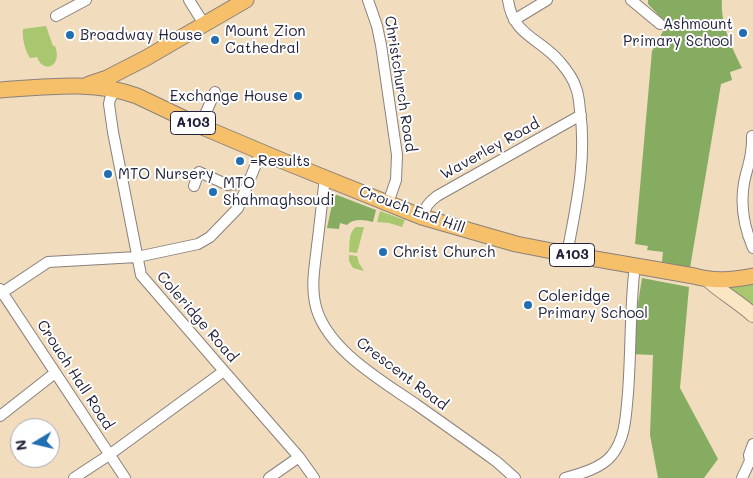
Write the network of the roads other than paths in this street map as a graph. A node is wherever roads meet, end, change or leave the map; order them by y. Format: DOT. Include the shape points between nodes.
graph roads {
  1 [pos="86,0"];
  2 [pos="189,0"];
  3 [pos="246,0"];
  4 [pos="368,0"];
  5 [pos="508,0"];
  6 [pos="547,0"];
  7 [pos="631,0"];
  8 [pos="56,16"];
  9 [pos="514,20"];
  10 [pos="204,24"];
  11 [pos="660,24"];
  12 [pos="146,58"];
  13 [pos="81,87"];
  14 [pos="0,90"];
  15 [pos="116,90"];
  16 [pos="216,92"];
  17 [pos="581,116"];
  18 [pos="200,126"];
  19 [pos="752,136"];
  20 [pos="261,152"];
  21 [pos="325,178"];
  22 [pos="228,185"];
  23 [pos="194,186"];
  24 [pos="388,203"];
  25 [pos="422,217"];
  26 [pos="753,248"];
  27 [pos="567,254"];
  28 [pos="137,257"];
  29 [pos="634,274"];
  30 [pos="753,276"];
  31 [pos="715,280"];
  32 [pos="1,292"];
  33 [pos="753,315"];
  34 [pos="224,371"];
  35 [pos="55,373"];
  36 [pos="0,416"];
  37 [pos="753,444"];
  38 [pos="109,455"];
  39 [pos="299,457"];
  40 [pos="584,475"];
  41 [pos="74,478"];
  42 [pos="125,478"];
  43 [pos="269,478"];
  44 [pos="314,478"];
  45 [pos="515,478"];
  46 [pos="564,478"];
  47 [pos="742,478"];
  1 -- 8 [label="street"];
  2 -- 10 [label="street"];
  3 -- 10 [label="main road"];
  4 -- 24 [label="street, Christchurch Road" via="381,45 397,155 396,180"];
  5 -- 9 [label="street"];
  6 -- 9 [label="street"];
  7 -- 11 [label="street"];
  9 -- 17 [label="street" via="521,30 556,56 571,75 577,89"];
  10 -- 12 [label="main road"];
  12 -- 13 [label="main road"];
  12 -- 15 [label="main road"];
  13 -- 14 [label="main road, A103"];
  13 -- 15 [label="main road, A103"];
  15 -- 18 [label="main road, Crouch End Hill / A103" via="137,96"];
  15 -- 28 [label="street, Coleridge Road" via="109,104"];
  16 -- 18 [label="street"];
  17 -- 25 [label="street, Waverley Road" via="437,196 424,209"];
  17 -- 27 [label="street" via="580,183"];
  18 -- 20 [label="main road, Crouch End Hill / A103"];
  19 -- 26 [label="street" via="742,202"];
  20 -- 21 [label="main road, Crouch End Hill / A103"];
  20 -- 28 [label="street" via="243,189 238,208 210,237 198,244"];
  21 -- 24 [label="main road, Crouch End Hill / A103"];
  21 -- 45 [label="street, Crescent Road" via="313,282 315,304 324,326 334,340 371,373"];
  22 -- 23 [label="street" via="198,172"];
  24 -- 25 [label="main road, Crouch End Hill / A103"];
  25 -- 27 [label="main road, Crouch End Hill / A103" via="516,244"];
  27 -- 31 [label="main road, Crouch End Hill / A103"];
  28 -- 32 [label="street" via="48,262"];
  28 -- 34 [label="street, Coleridge Road" via="141,275"];
  29 -- 40 [label="street" via="624,428 612,456"];
  30 -- 31 [label="main road, A103"];
  31 -- 33 [label="main road"];
  32 -- 35 [label="street, Crouch Hall Road"];
  34 -- 38 [label="street"];
  34 -- 39 [label="street, Coleridge Road"];
  35 -- 36 [label="street"];
  35 -- 38 [label="street, Crouch Hall Road"];
  37 -- 47 [label="street"];
  38 -- 41 [label="street"];
  38 -- 42 [label="street, Crouch Hall Road"];
  39 -- 43 [label="street"];
  39 -- 44 [label="street, Coleridge Road"];
  40 -- 46 [label="street"];
}
